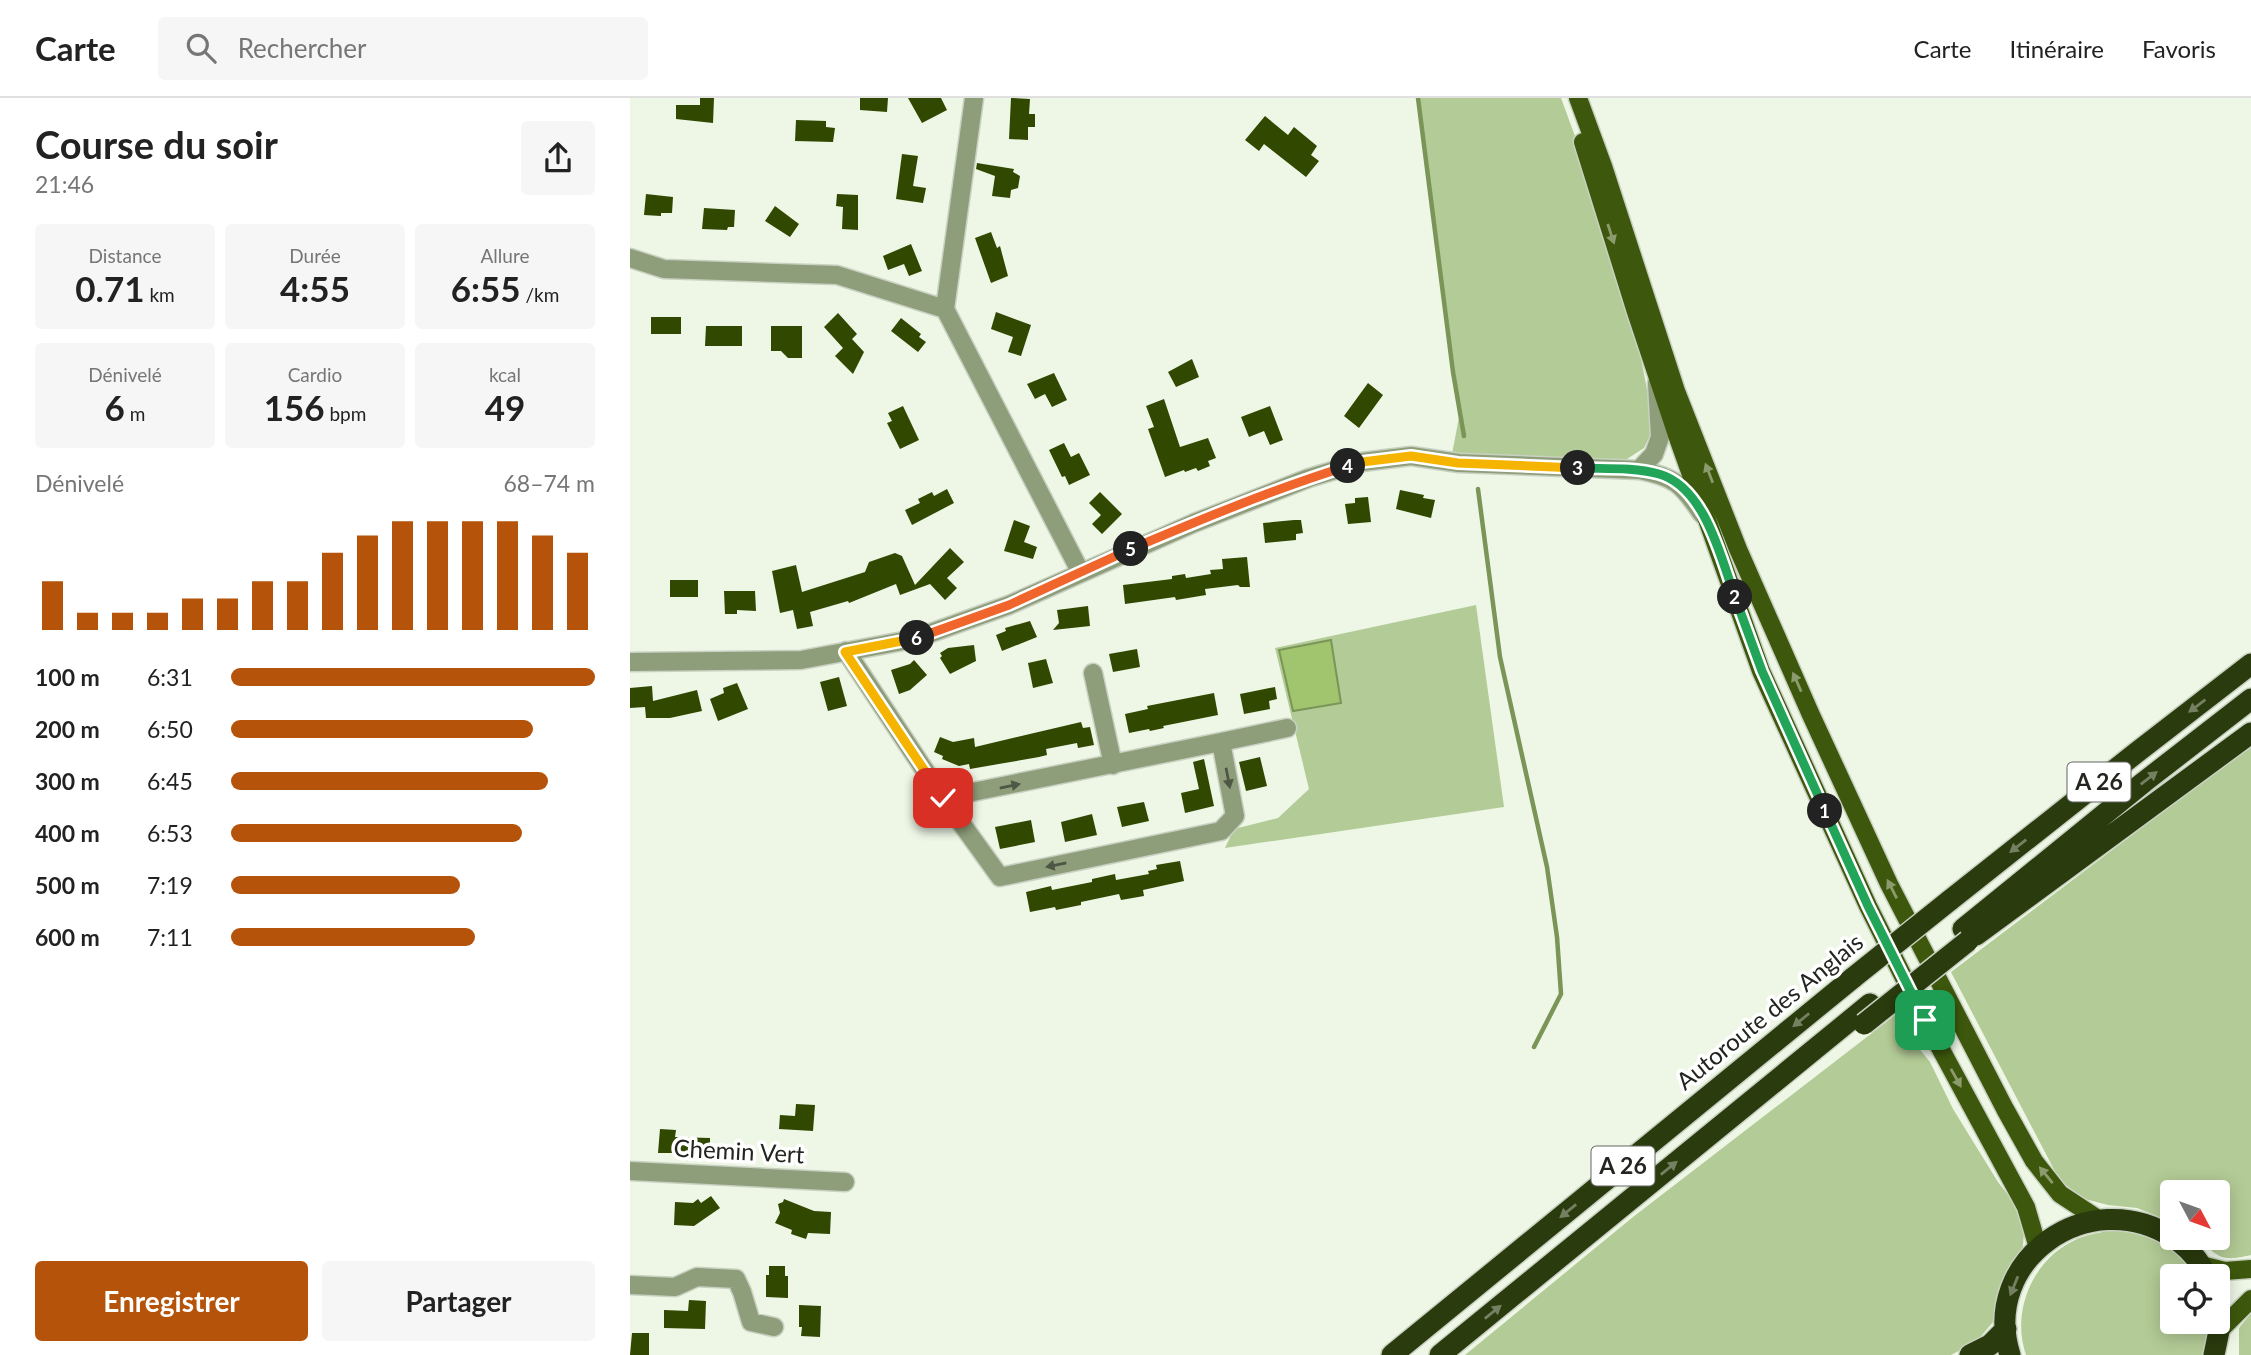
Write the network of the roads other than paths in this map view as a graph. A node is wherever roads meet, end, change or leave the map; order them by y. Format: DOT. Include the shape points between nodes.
graph roads {
  1 [pos="974,98"];
  2 [pos="1571,98"];
  3 [pos="1577,98"];
  4 [pos="630,258"];
  5 [pos="945,309"];
  6 [pos="1656,373"];
  7 [pos="1639,470"];
  8 [pos="1709,524"];
  9 [pos="1080,571"];
  10 [pos="845,652"];
  11 [pos="630,662"];
  12 [pos="2251,664"];
  13 [pos="1093,673"];
  14 [pos="2251,699"];
  15 [pos="1287,729"];
  16 [pos="2251,733"];
  17 [pos="1221,742"];
  18 [pos="1113,765"];
  19 [pos="943,798"];
  20 [pos="1965,935"];
  21 [pos="630,1171"];
  22 [pos="845,1182"];
  23 [pos="2098,1219"];
  24 [pos="2160,1229"];
  25 [pos="2038,1248"];
  26 [pos="2188,1250"];
  27 [pos="2198,1264"];
  28 [pos="2251,1269"];
  29 [pos="2230,1271"];
  30 [pos="630,1285"];
  31 [pos="2251,1300"];
  32 [pos="2230,1320"];
  33 [pos="774,1327"];
  34 [pos="2006,1329"];
  35 [pos="2218,1334"];
  36 [pos="1392,1355"];
  37 [pos="1440,1355"];
  38 [pos="1970,1355"];
  39 [pos="2010,1355"];
  40 [pos="2214,1355"];
  1 -- 5 [label="street"];
  2 -- 6 [label="main road, one-way"];
  23 -- 3 [label="main road, one-way" via="2060,1194 2034,1161 1889,884 1738,549 1676,391"];
  4 -- 5 [label="street" via="664,269 837,275"];
  5 -- 9 [label="street"];
  6 -- 7 [label="street" via="1660,437 1654,454"];
  6 -- 8 [label="main road"];
  7 -- 8 [label="street" via="1676,481"];
  7 -- 9 [label="street" via="1458,463 1411,456 1362,462 1309,478"];
  8 -- 25 [label="main road, one-way" via="1762,671 1868,906 2026,1207"];
  9 -- 10 [label="street" via="1009,605 914,639"];
  10 -- 11 [label="street" via="801,660"];
  10 -- 19 [label="street"];
  12 -- 36 [label="highway, Autoroute des Anglais / A 26, one-way, bridge" via="1854,977"];
  13 -- 18 [label="street"];
  20 -- 14 [label="highway, A 26, one-way" via="2144,782"];
  15 -- 17 [label="street"];
  16 -- 20 [label="highway"];
  17 -- 18 [label="street"];
  17 -- 19 [label="street, one-way" via="1235,816 1221,831 1000,877"];
  19 -- 18 [label="street, one-way"];
  37 -- 20 [label="highway, A 26, one-way" via="1840,1029 1867,1014"];
  21 -- 22 [label="street, Chemin Vert"];
  23 -- 24 [label="highway" via="2128,1219"];
  23 -- 25 [label="highway" via="2076,1224"];
  25 -- 34 [label="highway, one-way" via="2013,1285"];
  26 -- 27 [label="highway"];
  28 -- 29 [label="main road"];
  30 -- 33 [label="street" via="676,1287 697,1277 736,1279 751,1322"];
  31 -- 32 [label="main road"];
  34 -- 38 [label="highway" via="1990,1345"];
  34 -- 39 [label="highway"];
  35 -- 40 [label="highway"];
}
